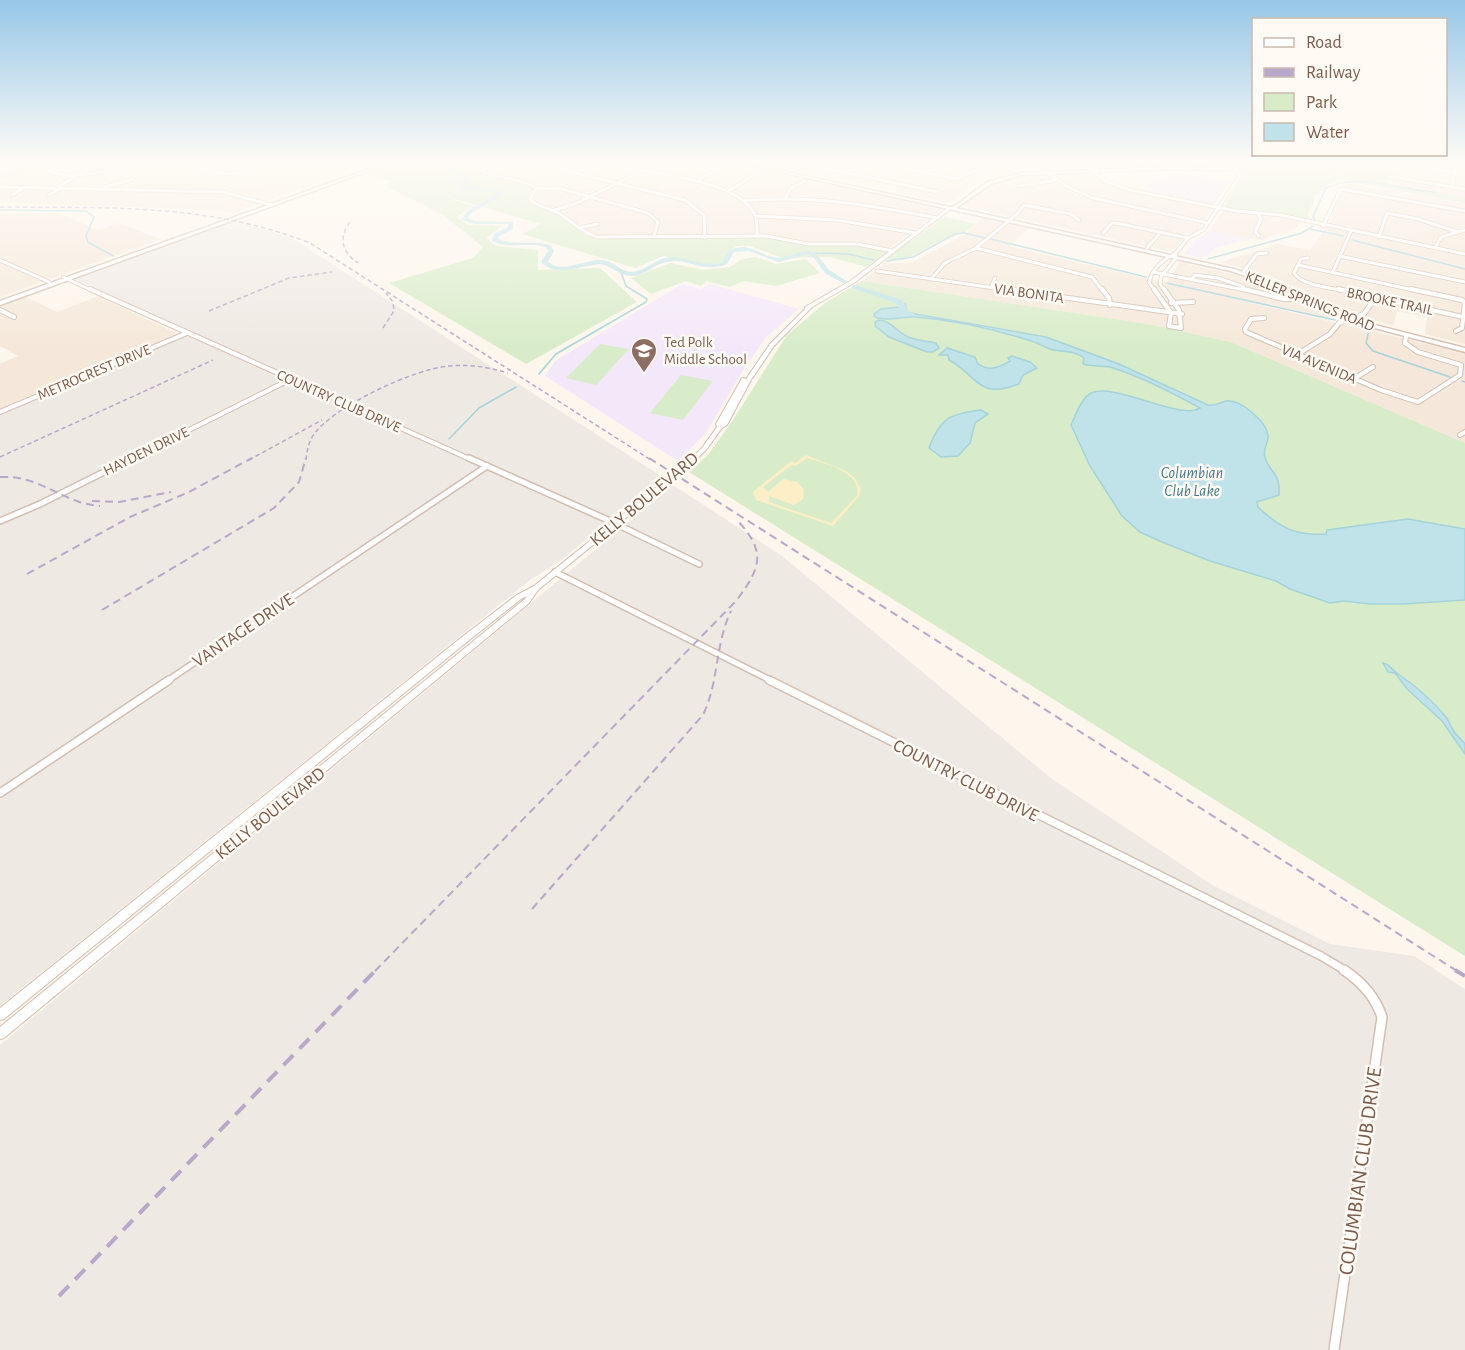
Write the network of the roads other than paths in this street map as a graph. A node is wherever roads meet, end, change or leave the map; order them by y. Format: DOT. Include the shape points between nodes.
graph roads {
  1 [pos="214,224"];
  2 [pos="572,224"];
  3 [pos="598,224"];
  4 [pos="657,224"];
  5 [pos="706,224"];
  6 [pos="756,224"];
  7 [pos="859,224"];
  8 [pos="930,224"];
  9 [pos="1005,224"];
  10 [pos="1028,224"];
  11 [pos="1111,224"];
  12 [pos="1121,224"];
  13 [pos="1207,224"];
  14 [pos="1259,224"];
  15 [pos="1315,224"];
  16 [pos="1383,224"];
  17 [pos="1433,224"];
  18 [pos="1323,226"];
  19 [pos="578,228"];
  20 [pos="1465,230"];
  21 [pos="1352,231"];
  22 [pos="1161,232"];
  23 [pos="1458,232"];
  24 [pos="1103,233"];
  25 [pos="916,234"];
  26 [pos="654,236"];
  27 [pos="757,236"];
  28 [pos="1258,236"];
  29 [pos="1088,237"];
  30 [pos="1379,237"];
  31 [pos="705,238"];
  32 [pos="1188,238"];
  33 [pos="976,248"];
  34 [pos="1147,248"];
  35 [pos="1435,248"];
  36 [pos="893,251"];
  37 [pos="1267,253"];
  38 [pos="1465,254"];
  39 [pos="1173,256"];
  40 [pos="1339,256"];
  41 [pos="1308,258"];
  42 [pos="0,260"];
  43 [pos="1395,261"];
  44 [pos="1298,264"];
  45 [pos="1394,267"];
  46 [pos="1056,268"];
  47 [pos="877,271"];
  48 [pos="1244,271"];
  49 [pos="1153,272"];
  50 [pos="1333,272"];
  51 [pos="1050,274"];
  52 [pos="1163,274"];
  53 [pos="65,278"];
  54 [pos="995,278"];
  55 [pos="931,279"];
  56 [pos="49,282"];
  57 [pos="1465,282"];
  58 [pos="991,288"];
  59 [pos="1375,298"];
  60 [pos="1307,299"];
  61 [pos="0,302"];
  62 [pos="1193,302"];
  63 [pos="1165,303"];
  64 [pos="1174,303"];
  65 [pos="1110,305"];
  66 [pos="0,310"];
  67 [pos="1171,313"];
  68 [pos="1182,314"];
  69 [pos="14,317"];
  70 [pos="1353,317"];
  71 [pos="1463,317"];
  72 [pos="1264,318"];
  73 [pos="1456,331"];
  74 [pos="188,333"];
  75 [pos="1406,336"];
  76 [pos="1465,348"];
  77 [pos="1298,354"];
  78 [pos="1373,367"];
  79 [pos="1355,378"];
  80 [pos="291,379"];
  81 [pos="0,412"];
  82 [pos="487,466"];
  83 [pos="0,521"];
  84 [pos="616,523"];
  85 [pos="699,564"];
  86 [pos="555,572"];
  87 [pos="536,588"];
  88 [pos="465,639"];
  89 [pos="474,644"];
  90 [pos="325,753"];
  91 [pos="334,760"];
  92 [pos="0,793"];
  93 [pos="153,892"];
  94 [pos="162,901"];
  95 [pos="1373,993"];
  96 [pos="13,1004"];
  97 [pos="0,1015"];
  98 [pos="23,1015"];
  99 [pos="0,1034"];
  100 [pos="1334,1350"];
  1 -- 53 [label="main road"];
  2 -- 19 [label="street"];
  3 -- 19 [label="street"];
  4 -- 26 [label="street"];
  5 -- 31 [label="street"];
  6 -- 27 [label="street"];
  7 -- 25 [label="street"];
  8 -- 25 [label="street, KELLY BOULEVARD"];
  9 -- 33 [label="street"];
  10 -- 29 [label="main road, KELLER SPRINGS ROAD"];
  11 -- 24 [label="street"];
  12 -- 22 [label="street"];
  13 -- 32 [label="street"];
  14 -- 28 [label="street" via="1255,232"];
  15 -- 18 [label="street"];
  16 -- 30 [label="street"];
  17 -- 23 [label="street"];
  18 -- 21 [label="street"];
  19 -- 26 [label="street" via="590,236 605,238"];
  20 -- 23 [label="street"];
  21 -- 30 [label="street"];
  21 -- 40 [label="street"];
  22 -- 32 [label="street"];
  22 -- 34 [label="street"];
  23 -- 35 [label="street" via="1441,237"];
  25 -- 36 [label="street, KELLY BOULEVARD"];
  26 -- 31 [label="street"];
  27 -- 31 [label="street"];
  27 -- 36 [label="street"];
  29 -- 34 [label="main road, KELLER SPRINGS ROAD"];
  29 -- 39 [label="main road, KELLER SPRINGS ROAD"];
  30 -- 35 [label="street"];
  32 -- 39 [label="street"];
  33 -- 46 [label="street"];
  33 -- 55 [label="street" via="945,263"];
  34 -- 39 [label="main road, KELLER SPRINGS ROAD"];
  35 -- 38 [label="street"];
  36 -- 84 [label="street, KELLY BOULEVARD" via="852,282 805,308 778,332 725,424 696,457"];
  37 -- 48 [label="street" via="1257,254"];
  39 -- 48 [label="main road, KELLER SPRINGS ROAD"];
  39 -- 49 [label="street"];
  39 -- 52 [label="street"];
  39 -- 60 [label="main road, KELLER SPRINGS ROAD" via="1244,274"];
  40 -- 45 [label="street"];
  40 -- 50 [label="street"];
  41 -- 44 [label="street"];
  42 -- 56 [label="street"];
  43 -- 45 [label="street"];
  44 -- 50 [label="street"];
  44 -- 59 [label="street, BROOKE TRAIL" via="1294,273 1300,279"];
  45 -- 57 [label="street"];
  46 -- 51 [label="street"];
  46 -- 65 [label="street" via="1095,279"];
  47 -- 55 [label="street, VIA BONITA"];
  48 -- 70 [label="main road, KELLER SPRINGS ROAD"];
  49 -- 52 [label="street"];
  49 -- 63 [label="street" via="1149,282"];
  50 -- 71 [label="street" via="1458,299 1465,303"];
  52 -- 60 [label="street" via="1296,302"];
  52 -- 64 [label="street" via="1160,284"];
  53 -- 56 [label="main road"];
  53 -- 61 [label="main road"];
  53 -- 74 [label="street, COUNTRY CLUB DRIVE"];
  54 -- 58 [label="street"];
  55 -- 58 [label="street, VIA BONITA"];
  56 -- 61 [label="main road"];
  58 -- 65 [label="street, VIA BONITA"];
  59 -- 70 [label="street" via="1364,314"];
  59 -- 71 [label="street, BROOKE TRAIL"];
  60 -- 70 [label="main road, KELLER SPRINGS ROAD"];
  62 -- 64 [label="street"];
  63 -- 64 [label="street"];
  63 -- 67 [label="street"];
  64 -- 68 [label="street"];
  65 -- 67 [label="street, VIA BONITA"];
  66 -- 69 [label="street"];
  67 -- 68 [label="street, VIA BONITA"];
  67 -- 68 [label="street" via="1169,326 1175,328 1182,327"];
  70 -- 75 [label="main road, KELLER SPRINGS ROAD"];
  70 -- 76 [label="main road, KELLER SPRINGS ROAD"];
  70 -- 77 [label="street"];
  71 -- 73 [label="street" via="1462,328"];
  72 -- 77 [label="street, VIA AVENIDA" via="1251,318 1246,332"];
  74 -- 80 [label="street, COUNTRY CLUB DRIVE"];
  74 -- 81 [label="street, METROCREST DRIVE"];
  75 -- 76 [label="main road, KELLER SPRINGS ROAD"];
  75 -- 79 [label="street, VIA AVENIDA" via="1405,343 1415,351 1461,365 1460,375 1420,401 1410,401"];
  77 -- 79 [label="street, VIA AVENIDA"];
  78 -- 79 [label="street"];
  80 -- 82 [label="street, COUNTRY CLUB DRIVE"];
  80 -- 83 [label="street, HAYDEN DRIVE"];
  82 -- 84 [label="street, COUNTRY CLUB DRIVE"];
  82 -- 92 [label="street, VANTAGE DRIVE"];
  84 -- 85 [label="street, COUNTRY CLUB DRIVE"];
  84 -- 86 [label="street, KELLY BOULEVARD"];
  86 -- 87 [label="street, KELLY BOULEVARD"];
  86 -- 95 [label="street, COUNTRY CLUB DRIVE" via="1273,933 1340,968"];
  87 -- 88 [label="street, KELLY BOULEVARD"];
  87 -- 89 [label="street, KELLY BOULEVARD" via="527,601"];
  88 -- 89 [label="street"];
  88 -- 90 [label="street, KELLY BOULEVARD"];
  89 -- 91 [label="street, KELLY BOULEVARD"];
  90 -- 91 [label="street"];
  90 -- 93 [label="street, KELLY BOULEVARD"];
  91 -- 94 [label="street, KELLY BOULEVARD"];
  93 -- 94 [label="street"];
  93 -- 96 [label="street, KELLY BOULEVARD"];
  94 -- 98 [label="street, KELLY BOULEVARD"];
  95 -- 100 [label="street, COLUMBIAN CLUB DRIVE" via="1382,1017"];
  96 -- 97 [label="street, KELLY BOULEVARD"];
  96 -- 98 [label="street"];
  98 -- 99 [label="street, KELLY BOULEVARD"];
}
